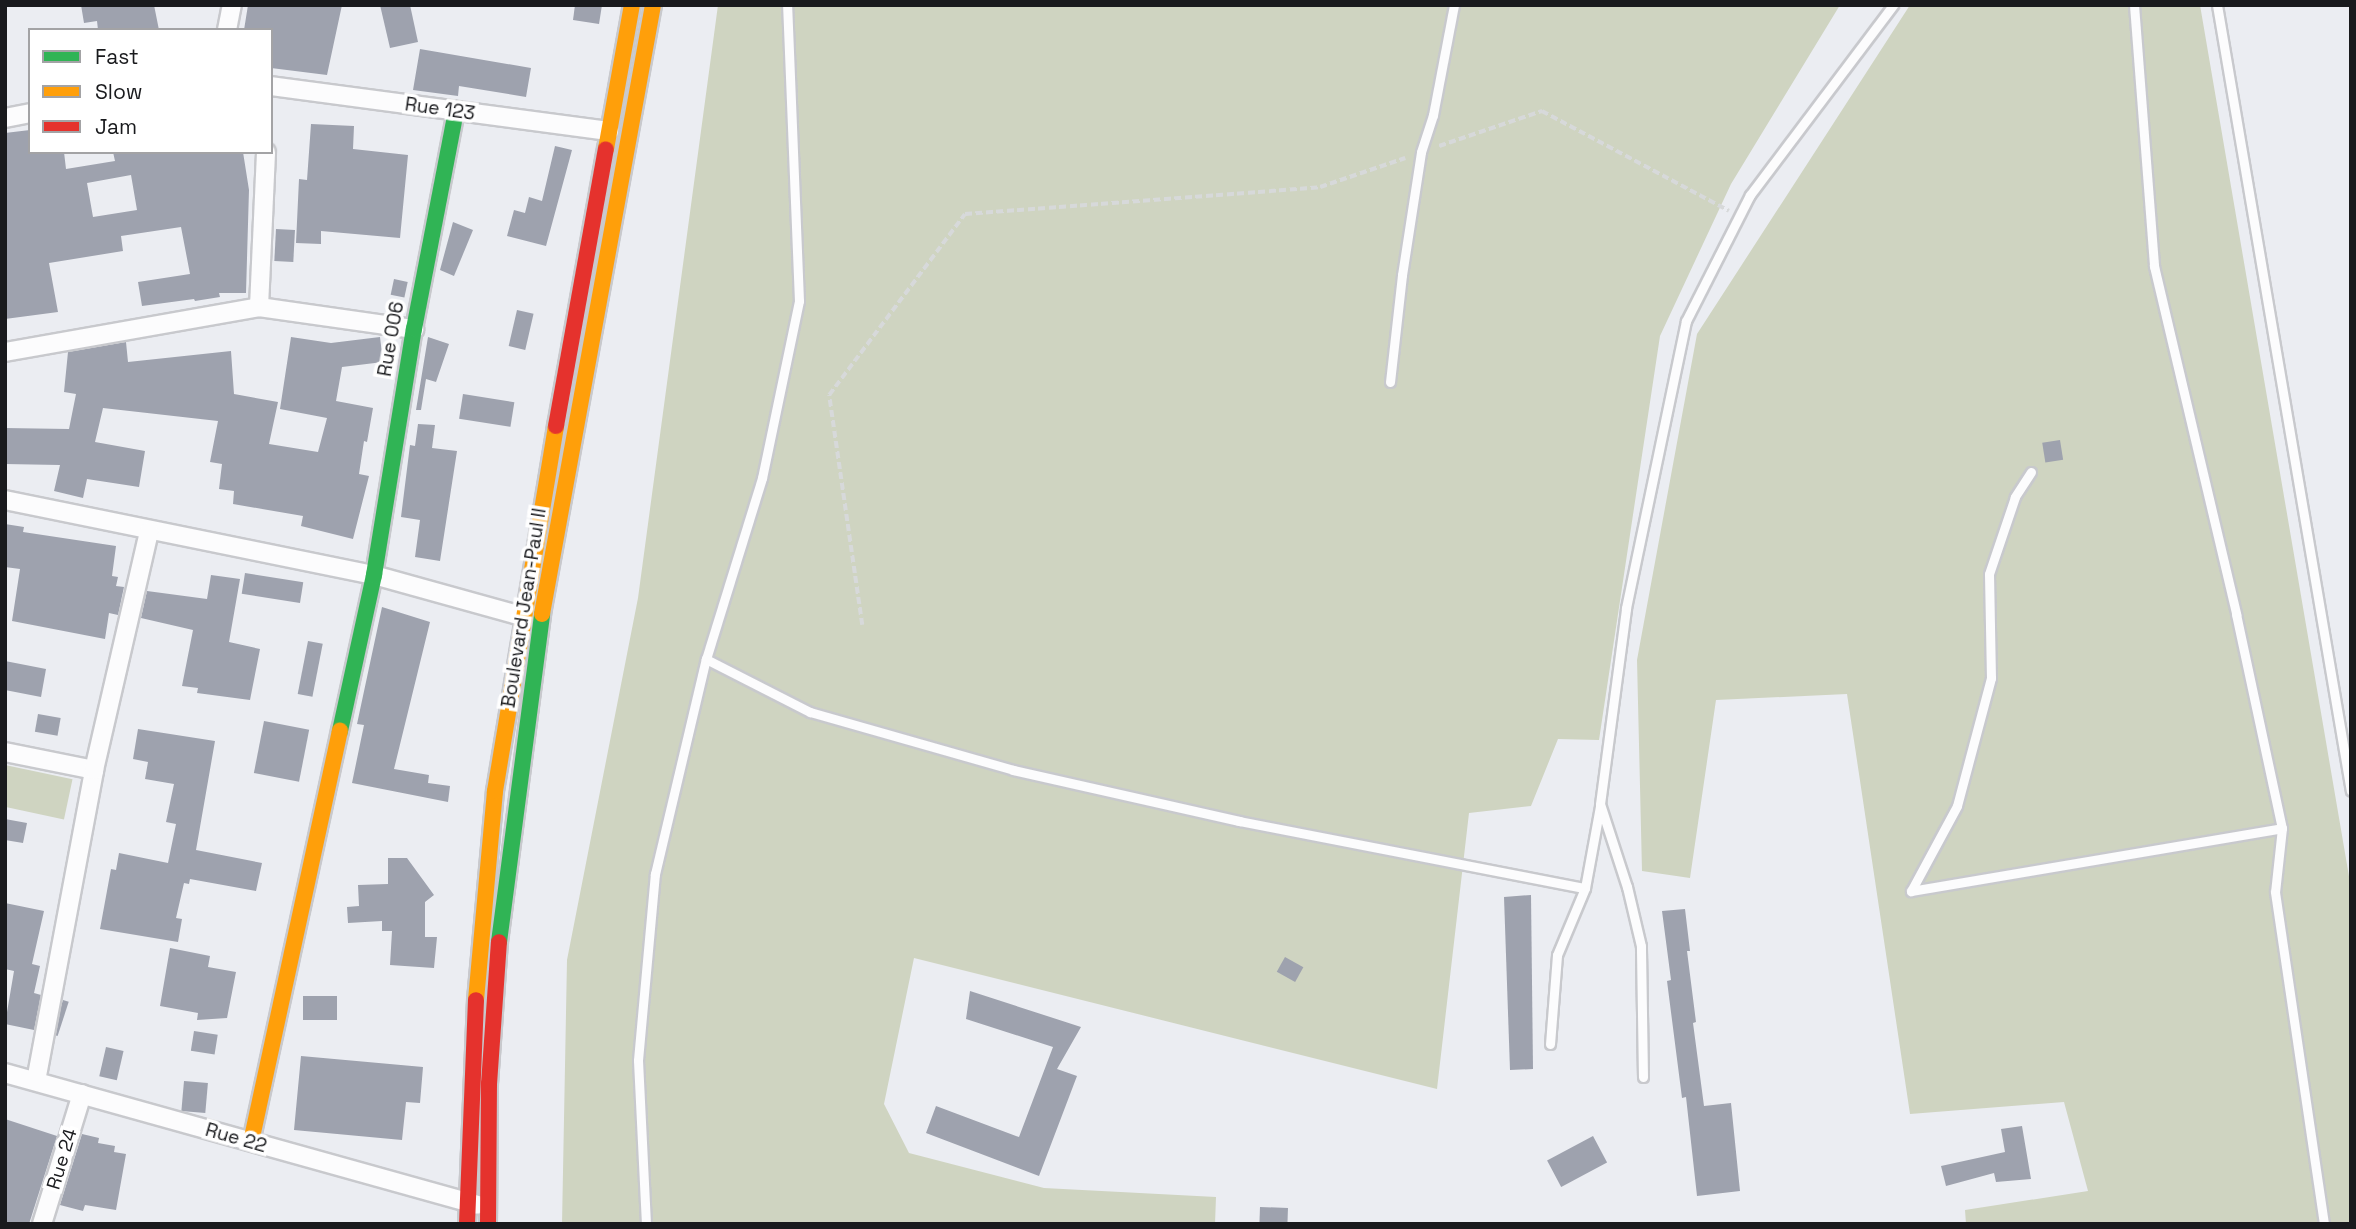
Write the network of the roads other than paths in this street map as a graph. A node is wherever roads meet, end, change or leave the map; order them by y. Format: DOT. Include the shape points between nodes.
graph roads {
  1 [pos="232,5"];
  2 [pos="632,5"];
  3 [pos="653,5"];
  4 [pos="788,5"];
  5 [pos="1454,5"];
  6 [pos="1893,5"];
  7 [pos="2134,5"];
  8 [pos="2217,5"];
  9 [pos="227,28"];
  10 [pos="273,86"];
  11 [pos="456,111"];
  12 [pos="28,113"];
  13 [pos="5,118"];
  14 [pos="609,131"];
  15 [pos="266,154"];
  16 [pos="260,307"];
  17 [pos="414,329"];
  18 [pos="5,352"];
  19 [pos="1390,383"];
  20 [pos="2031,472"];
  21 [pos="5,500"];
  22 [pos="149,531"];
  23 [pos="374,575"];
  24 [pos="522,616"];
  25 [pos="706,659"];
  26 [pos="5,752"];
  27 [pos="94,770"];
  28 [pos="2351,792"];
  29 [pos="1600,804"];
  30 [pos="2281,828"];
  31 [pos="1586,888"];
  32 [pos="1550,1044"];
  33 [pos="5,1073"];
  34 [pos="1643,1077"];
  35 [pos="36,1081"];
  36 [pos="82,1094"];
  37 [pos="251,1142"];
  38 [pos="466,1204"];
  39 [pos="488,1215"];
  40 [pos="42,1224"];
  41 [pos="467,1224"];
  42 [pos="646,1224"];
  43 [pos="2324,1224"];
  1 -- 9 [label="street"];
  2 -- 14 [label="main road, Boulevard Jean-Paul II"];
  3 -- 39 [label="main road, Boulevard Jean-Paul II" via="537,643 498,950 489,1084"];
  4 -- 25 [label="lane" via="799,301 762,478"];
  5 -- 19 [label="lane" via="1422,152"];
  6 -- 29 [label="lane" via="1750,195 1686,321 1626,608"];
  7 -- 30 [label="lane" via="2154,266"];
  8 -- 28 [label="lane"];
  10 -- 11 [label="street, Rue 123"];
  11 -- 14 [label="street, Rue 123"];
  11 -- 17 [label="main road, Rue 006"];
  12 -- 13 [label="street"];
  14 -- 24 [label="main road, Boulevard Jean-Paul II"];
  15 -- 16 [label="street"];
  16 -- 17 [label="street"];
  16 -- 18 [label="street"];
  17 -- 23 [label="main road, Rue 006"];
  20 -- 30 [label="lane" via="2015,497 1990,574 1991,678 1957,806 1911,891"];
  21 -- 22 [label="street"];
  22 -- 23 [label="street"];
  22 -- 27 [label="street"];
  23 -- 24 [label="street"];
  23 -- 37 [label="main road, Rue 006"];
  24 -- 38 [label="main road, Boulevard Jean-Paul II" via="495,791 477,963"];
  25 -- 31 [label="lane" via="810,712 1013,770 1239,821"];
  25 -- 42 [label="lane" via="655,874 638,1060"];
  26 -- 27 [label="street"];
  27 -- 35 [label="street"];
  29 -- 31 [label="lane"];
  29 -- 34 [label="lane" via="1641,946"];
  30 -- 43 [label="lane" via="2275,892"];
  31 -- 32 [label="lane" via="1557,955"];
  33 -- 35 [label="street, Rue 22"];
  35 -- 36 [label="street, Rue 22"];
  36 -- 37 [label="street, Rue 22"];
  36 -- 40 [label="street, Rue 24"];
  37 -- 38 [label="street, Rue 22"];
  38 -- 39 [label="street, Rue 22"];
  38 -- 41 [label="main road, Boulevard Jean-Paul II"];
}
